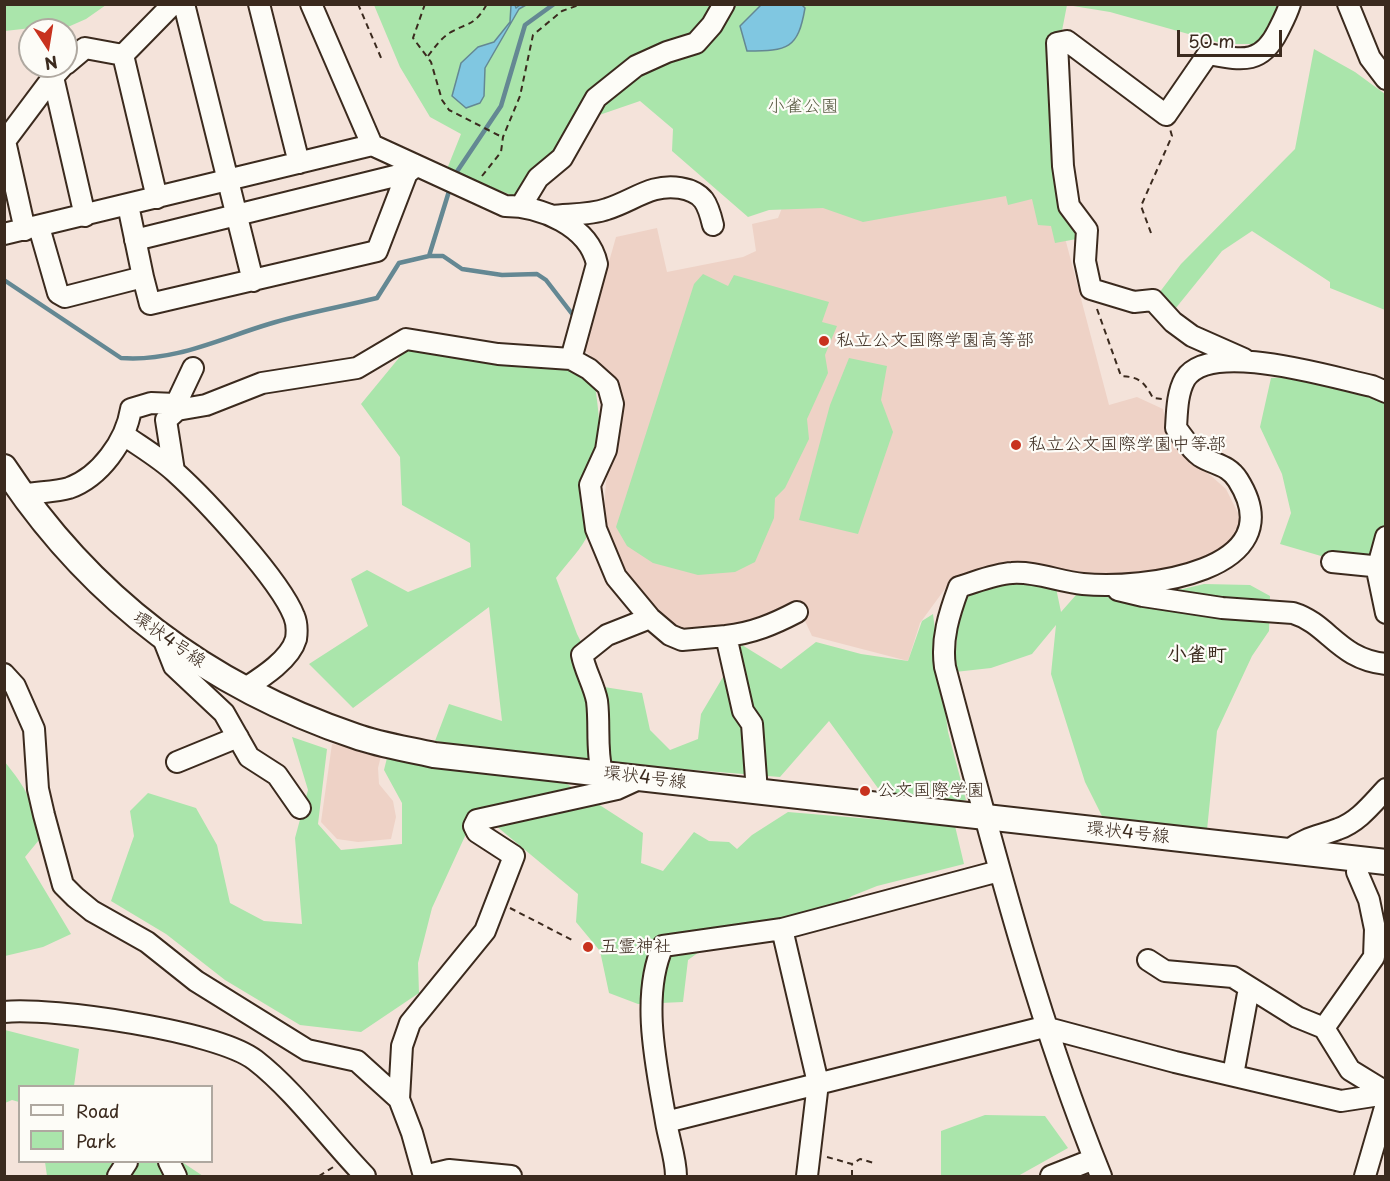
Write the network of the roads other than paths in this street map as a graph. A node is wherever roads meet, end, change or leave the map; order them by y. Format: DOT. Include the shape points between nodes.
graph roads {
  1 [pos="173,4"];
  2 [pos="184,4"];
  3 [pos="259,4"];
  4 [pos="311,4"];
  5 [pos="724,4"];
  6 [pos="1290,4"];
  7 [pos="1348,4"];
  8 [pos="78,54"];
  9 [pos="123,55"];
  10 [pos="54,78"];
  11 [pos="62,78"];
  12 [pos="1386,79"];
  13 [pos="372,145"];
  14 [pos="299,163"];
  15 [pos="411,169"];
  16 [pos="228,180"];
  17 [pos="157,198"];
  18 [pos="128,205"];
  19 [pos="521,206"];
  20 [pos="236,215"];
  21 [pos="85,216"];
  22 [pos="552,216"];
  23 [pos="713,225"];
  24 [pos="32,229"];
  25 [pos="4,234"];
  26 [pos="135,240"];
  27 [pos="143,278"];
  28 [pos="253,281"];
  29 [pos="571,359"];
  30 [pos="1244,360"];
  31 [pos="193,368"];
  32 [pos="1386,392"];
  33 [pos="176,407"];
  34 [pos="124,435"];
  35 [pos="4,467"];
  36 [pos="174,471"];
  37 [pos="22,495"];
  38 [pos="1386,537"];
  39 [pos="1332,562"];
  40 [pos="1382,563"];
  41 [pos="1098,584"];
  42 [pos="797,612"];
  43 [pos="1386,613"];
  44 [pos="650,618"];
  45 [pos="726,636"];
  46 [pos="163,638"];
  47 [pos="1386,664"];
  48 [pos="4,674"];
  49 [pos="244,689"];
  50 [pos="238,737"];
  51 [pos="177,762"];
  52 [pos="602,773"];
  53 [pos="641,778"];
  54 [pos="1386,789"];
  55 [pos="757,792"];
  56 [pos="300,808"];
  57 [pos="984,818"];
  58 [pos="1289,850"];
  59 [pos="1359,858"];
  60 [pos="1386,862"];
  61 [pos="999,871"];
  62 [pos="782,929"];
  63 [pos="1148,960"];
  64 [pos="1249,988"];
  65 [pos="4,1012"];
  66 [pos="1044,1027"];
  67 [pos="1324,1028"];
  68 [pos="1233,1076"];
  69 [pos="818,1083"];
  70 [pos="1386,1093"];
  71 [pos="399,1099"];
  72 [pos="1386,1104"];
  73 [pos="666,1122"];
  74 [pos="126,1163"];
  75 [pos="1098,1168"];
  76 [pos="118,1176"];
  77 [pos="365,1176"];
  78 [pos="424,1176"];
  79 [pos="511,1176"];
  80 [pos="676,1176"];
  81 [pos="807,1176"];
  82 [pos="1051,1176"];
  83 [pos="1365,1176"];
  1 -- 9 [label="street"];
  2 -- 16 [label="street"];
  3 -- 14 [label="street"];
  4 -- 13 [label="street"];
  5 -- 19 [label="street" via="712,26 696,43 636,66 596,98 562,158 538,178"];
  6 -- 30 [label="street" via="1270,48 1251,57 1208,54 1166,115 1067,41 1057,43 1069,206 1087,230 1085,261 1091,289 1134,302 1153,300 1192,336"];
  7 -- 12 [label="street" via="1370,58"];
  8 -- 9 [label="street" via="85,48"];
  9 -- 17 [label="street"];
  10 -- 24 [label="street" via="5,141"];
  11 -- 21 [label="street"];
  13 -- 14 [label="street"];
  13 -- 15 [label="street"];
  14 -- 16 [label="street"];
  15 -- 19 [label="street" via="505,206"];
  15 -- 20 [label="street"];
  15 -- 28 [label="street" via="378,251"];
  16 -- 17 [label="street"];
  16 -- 20 [label="street"];
  17 -- 18 [label="street"];
  18 -- 21 [label="street"];
  18 -- 26 [label="street"];
  19 -- 22 [label="street"];
  20 -- 26 [label="street"];
  20 -- 28 [label="street"];
  21 -- 24 [label="street"];
  22 -- 23 [label="street" via="606,210 656,187 672,186 703,196"];
  22 -- 29 [label="street" via="585,238 594,250 597,264"];
  24 -- 25 [label="street"];
  24 -- 27 [label="street" via="57,293 65,297"];
  26 -- 27 [label="street"];
  27 -- 28 [label="street" via="150,304"];
  29 -- 33 [label="street" via="498,354 406,339 357,368 262,383 206,405"];
  29 -- 44 [label="street" via="608,386 613,404 606,450 590,485 596,529 616,577"];
  30 -- 32 [label="street"];
  30 -- 41 [label="street" via="1193,370 1178,400 1176,429 1200,456 1221,464 1237,479 1247,503 1249,534 1239,548 1194,574"];
  31 -- 33 [label="street"];
  33 -- 34 [label="street" via="151,403 131,409"];
  33 -- 36 [label="street" via="166,420"];
  34 -- 36 [label="street"];
  34 -- 37 [label="street" via="99,468 85,479 69,488"];
  35 -- 37 [label="main road, 環状4号線"];
  36 -- 49 [label="street" via="261,567 294,616 295,641 285,657"];
  37 -- 46 [label="main road, 環状4号線" via="91,576"];
  38 -- 40 [label="street"];
  39 -- 40 [label="street"];
  40 -- 43 [label="street"];
  41 -- 47 [label="street" via="1143,596 1304,616 1341,648"];
  41 -- 57 [label="street" via="1014,573 959,588 943,651"];
  42 -- 45 [label="street" via="774,625"];
  44 -- 45 [label="street" via="682,640"];
  44 -- 52 [label="street" via="607,636 582,655 597,699"];
  45 -- 55 [label="street" via="743,711 752,724"];
  46 -- 49 [label="main road, 環状4号線"];
  46 -- 50 [label="street" via="174,666 224,713"];
  48 -- 71 [label="street" via="15,687 34,729 40,798 63,885 92,911 147,942 196,981 307,1050 357,1060"];
  49 -- 52 [label="main road, 環状4号線" via="357,737 434,755"];
  50 -- 51 [label="street"];
  50 -- 56 [label="street" via="249,757 277,775"];
  52 -- 53 [label="main road, 環状4号線"];
  53 -- 55 [label="main road, 環状4号線"];
  53 -- 71 [label="street" via="617,789 477,820 477,832 514,856 485,931 410,1023 402,1046"];
  54 -- 58 [label="street" via="1358,819 1301,840"];
  55 -- 57 [label="main road, 環状4号線"];
  57 -- 58 [label="main road, 環状4号線"];
  57 -- 61 [label="street"];
  58 -- 59 [label="main road, 環状4号線"];
  59 -- 60 [label="main road, 環状4号線"];
  59 -- 67 [label="street" via="1357,872 1369,900 1375,930 1374,957"];
  61 -- 62 [label="street"];
  61 -- 66 [label="street"];
  62 -- 69 [label="street"];
  62 -- 73 [label="street" via="663,946 655,964 652,1014"];
  63 -- 64 [label="street" via="1165,971 1233,977"];
  64 -- 67 [label="street"];
  64 -- 68 [label="street"];
  65 -- 77 [label="street" via="40,1011 112,1021 227,1044 253,1058 276,1079"];
  66 -- 68 [label="street"];
  66 -- 69 [label="street"];
  66 -- 75 [label="street"];
  67 -- 70 [label="street" via="1350,1070"];
  68 -- 70 [label="street" via="1341,1101"];
  69 -- 73 [label="street"];
  69 -- 81 [label="street"];
  71 -- 78 [label="street"];
  72 -- 83 [label="street"];
  73 -- 80 [label="street"];
  74 -- 76 [label="street"];
  75 -- 82 [label="street"];
  78 -- 79 [label="street" via="449,1170"];
}
